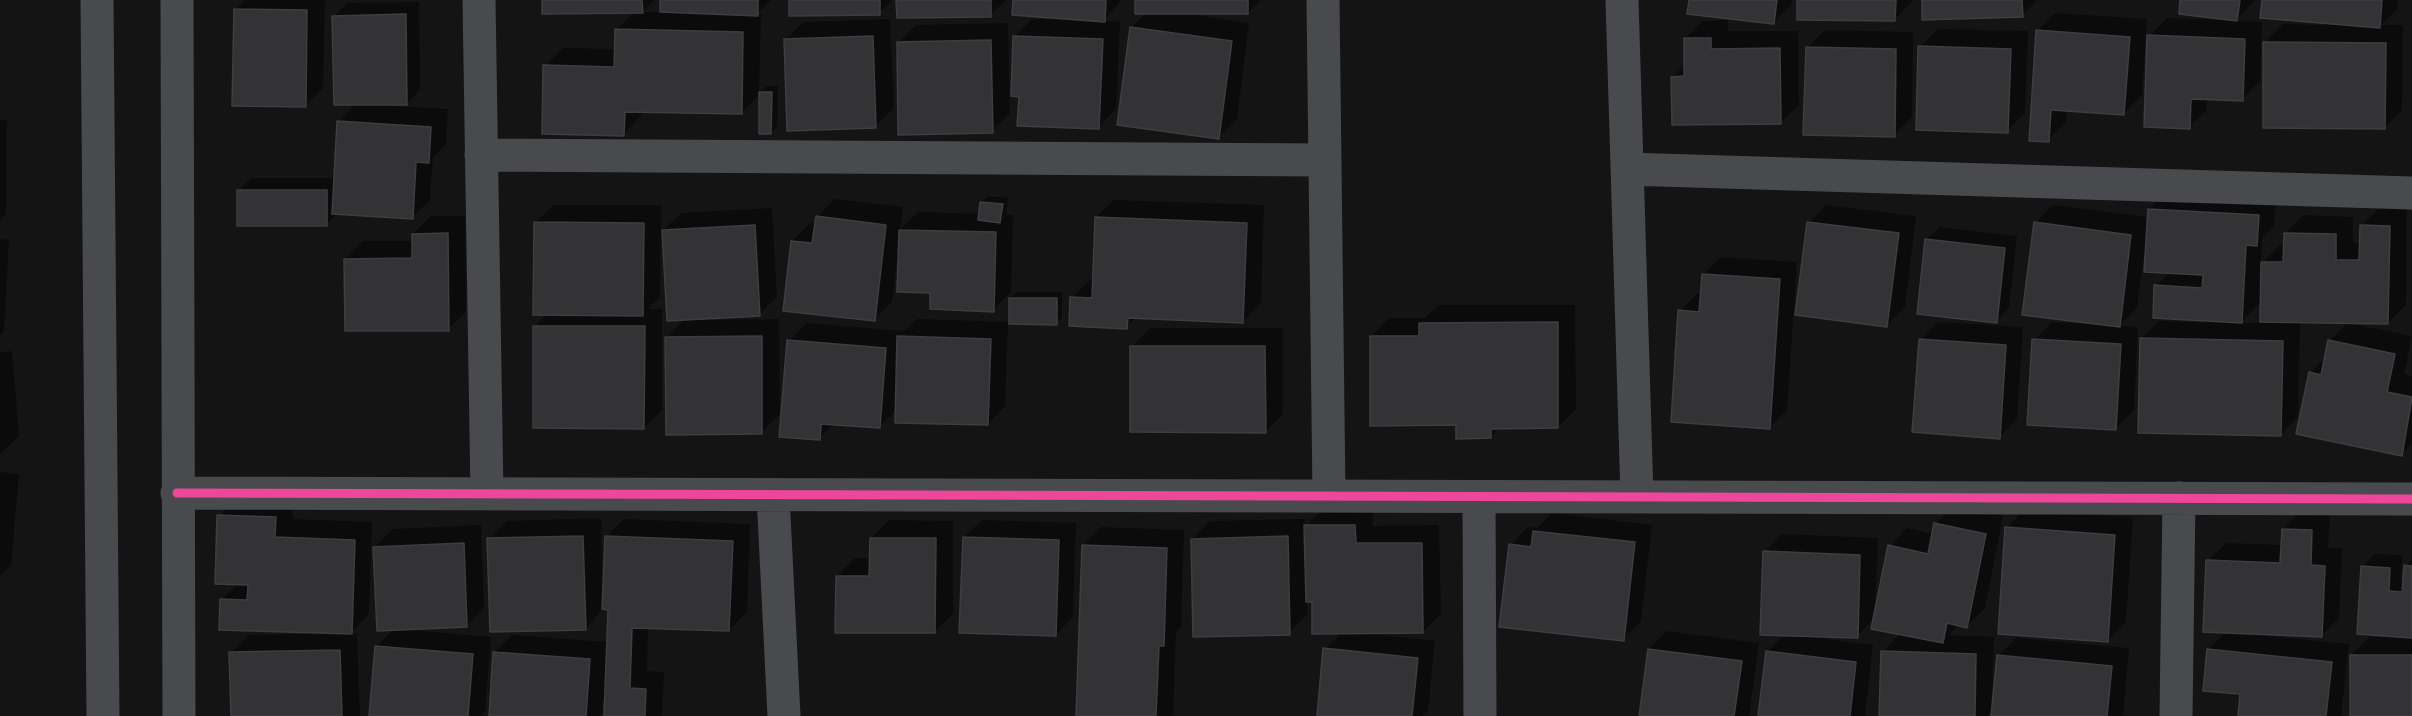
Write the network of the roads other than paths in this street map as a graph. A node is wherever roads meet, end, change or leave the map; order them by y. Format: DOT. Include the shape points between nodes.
graph roads {
  1 [pos="97,0"];
  2 [pos="177,0"];
  3 [pos="479,0"];
  4 [pos="1323,0"];
  5 [pos="1622,0"];
  6 [pos="481,155"];
  7 [pos="1325,160"];
  8 [pos="1627,169"];
  9 [pos="2412,193"];
  10 [pos="177,493"];
  11 [pos="487,494"];
  12 [pos="773,495"];
  13 [pos="1329,496"];
  14 [pos="1479,497"];
  15 [pos="1637,497"];
  16 [pos="2180,498"];
  17 [pos="2412,499"];
  18 [pos="103,716"];
  19 [pos="179,716"];
  20 [pos="784,716"];
  21 [pos="1480,716"];
  22 [pos="2176,716"];
  1 -- 18 [label="street"];
  2 -- 10 [label="street"];
  3 -- 6 [label="street"];
  4 -- 7 [label="street"];
  5 -- 8 [label="street"];
  6 -- 7 [label="street"];
  6 -- 11 [label="street"];
  7 -- 13 [label="street"];
  8 -- 9 [label="street"];
  8 -- 15 [label="street"];
  10 -- 11 [label="street"];
  10 -- 19 [label="street"];
  11 -- 12 [label="street"];
  12 -- 13 [label="street"];
  12 -- 20 [label="street"];
  13 -- 14 [label="street"];
  14 -- 15 [label="street"];
  14 -- 21 [label="street"];
  15 -- 16 [label="street"];
  16 -- 17 [label="street"];
  16 -- 22 [label="street"];
}
